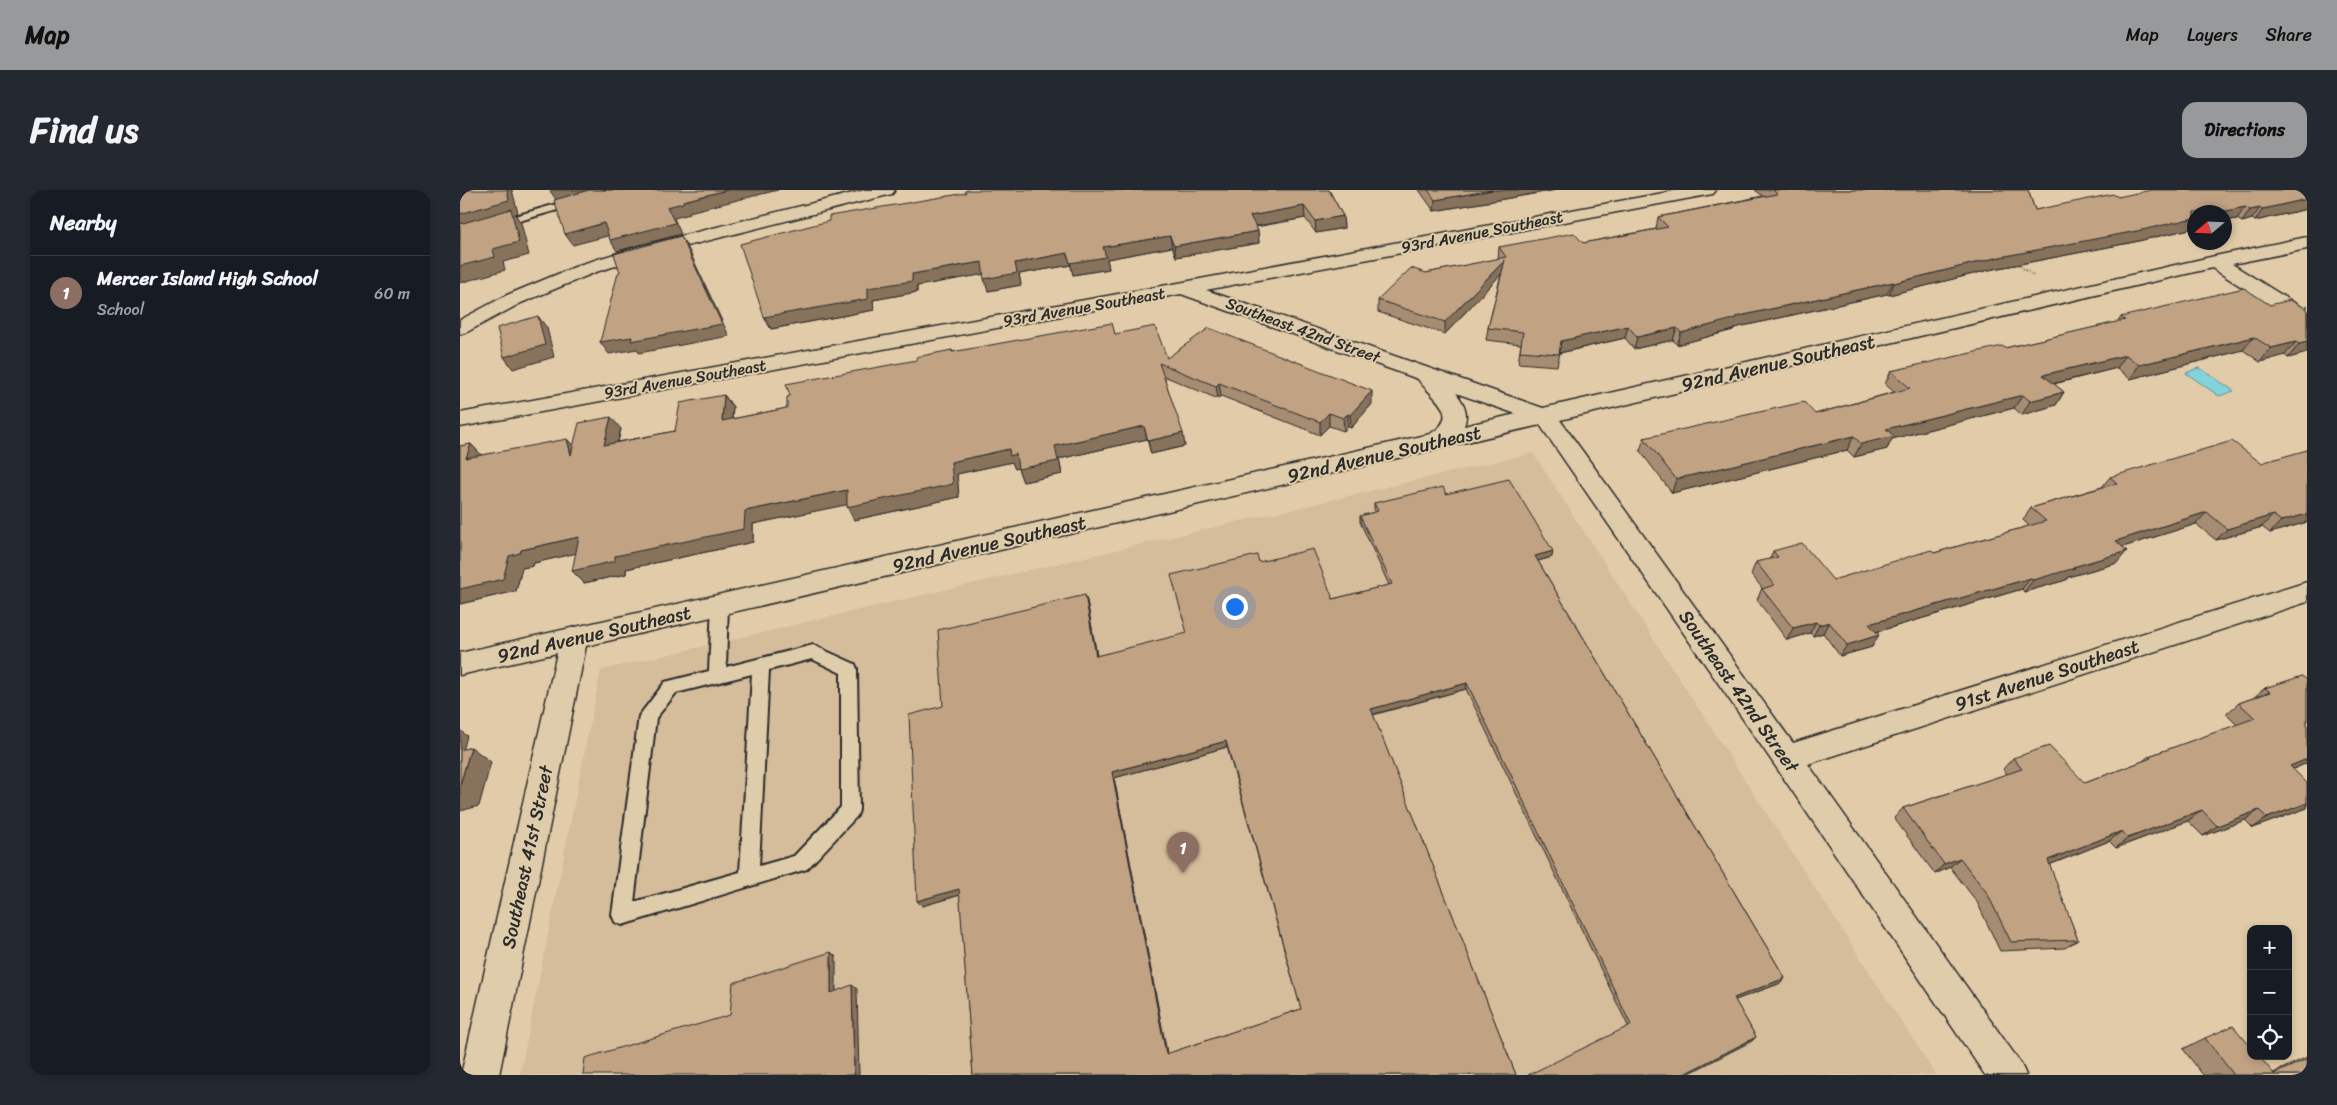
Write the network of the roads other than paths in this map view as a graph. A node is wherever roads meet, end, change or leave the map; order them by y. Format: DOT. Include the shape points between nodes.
graph roads {
  1 [pos="616,190"];
  2 [pos="886,190"];
  3 [pos="1707,190"];
  4 [pos="851,193"];
  5 [pos="460,235"];
  6 [pos="2307,243"];
  7 [pos="2215,262"];
  8 [pos="1184,288"];
  9 [pos="2307,320"];
  10 [pos="460,328"];
  11 [pos="1421,372"];
  12 [pos="1546,417"];
  13 [pos="460,420"];
  14 [pos="1432,443"];
  15 [pos="2307,592"];
  16 [pos="720,605"];
  17 [pos="574,639"];
  18 [pos="460,664"];
  19 [pos="760,666"];
  20 [pos="718,676"];
  21 [pos="1787,758"];
  22 [pos="749,878"];
  23 [pos="480,1075"];
  24 [pos="2007,1075"];
  1 -- 5 [label="lane"];
  2 -- 4 [label="street"];
  3 -- 8 [label="street, 93rd Avenue Southeast"];
  4 -- 10 [label="street" via="589,268 514,299"];
  6 -- 7 [label="street, 92nd Avenue Southeast"];
  7 -- 9 [label="street"];
  7 -- 12 [label="street, 92nd Avenue Southeast"];
  8 -- 11 [label="street, Southeast 42nd Street"];
  8 -- 13 [label="street, 93rd Avenue Southeast"];
  11 -- 12 [label="street, Southeast 42nd Street"];
  11 -- 14 [label="street, Southeast 42nd Street" via="1435,382 1453,406 1455,419 1449,431"];
  12 -- 14 [label="street, 92nd Avenue Southeast"];
  12 -- 21 [label="street, Southeast 42nd Street"];
  14 -- 16 [label="street, 92nd Avenue Southeast"];
  15 -- 21 [label="street, 91st Avenue Southeast"];
  16 -- 17 [label="street, 92nd Avenue Southeast"];
  16 -- 20 [label="lane"];
  17 -- 18 [label="street, 92nd Avenue Southeast"];
  17 -- 23 [label="street, Southeast 41st Street"];
  19 -- 20 [label="lane"];
  19 -- 22 [label="lane"];
  19 -- 22 [label="lane" via="813,652 849,669 850,810 800,863"];
  20 -- 22 [label="lane" via="670,687 648,716 622,915"];
  21 -- 24 [label="street, Southeast 42nd Street"];
}
